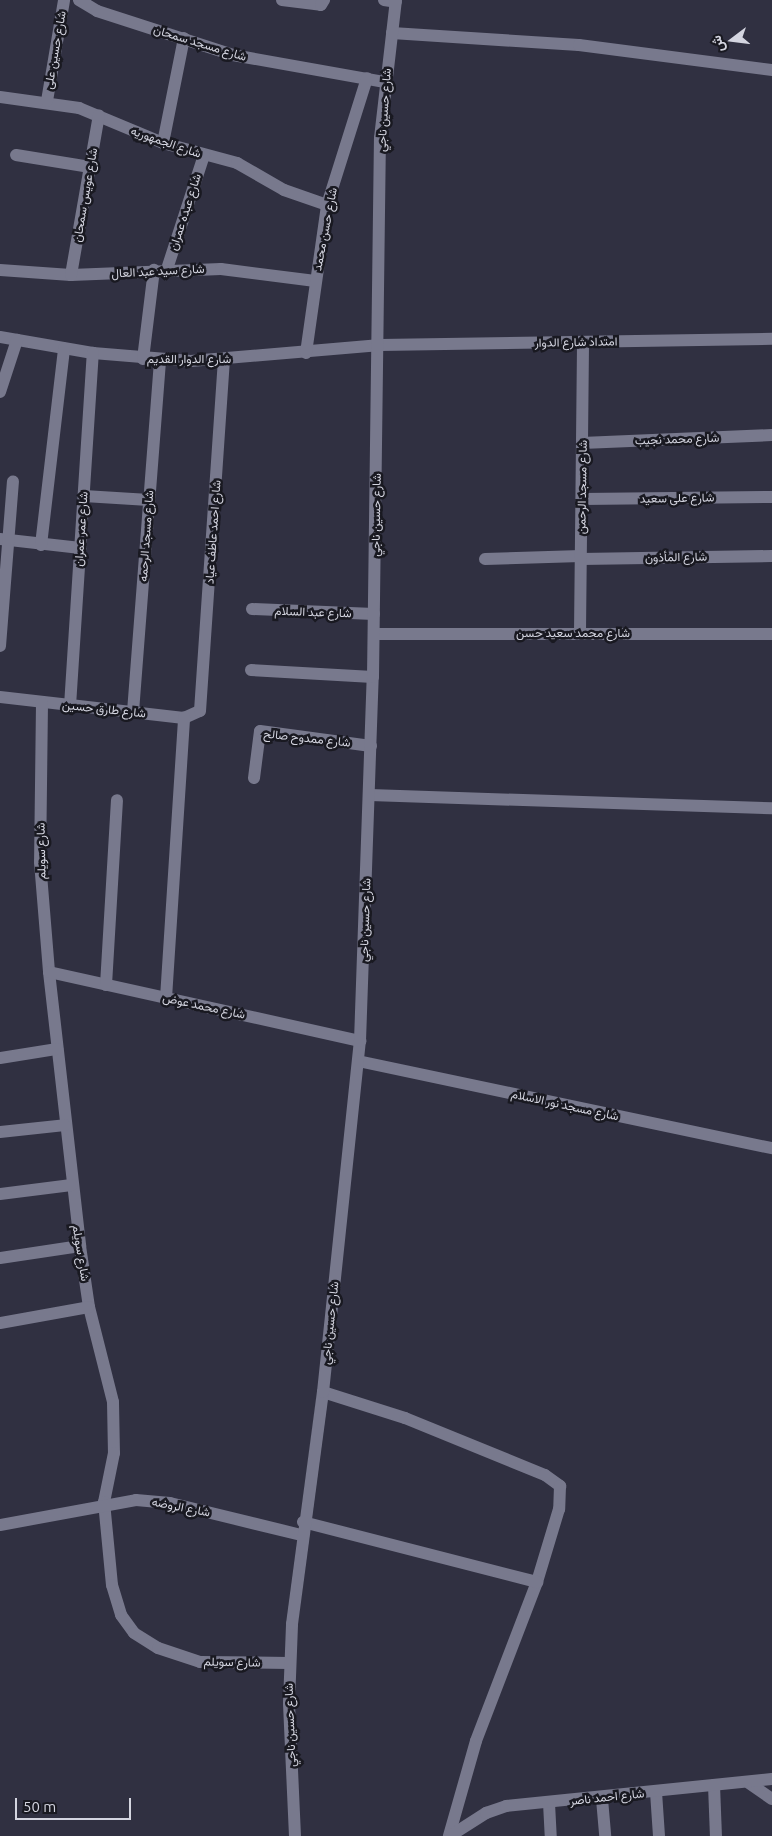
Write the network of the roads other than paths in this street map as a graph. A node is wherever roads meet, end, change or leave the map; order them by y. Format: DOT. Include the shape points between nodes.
graph roads {
  1 [pos="64,0"];
  2 [pos="282,0"];
  3 [pos="324,0"];
  4 [pos="392,1"];
  5 [pos="86,2"];
  6 [pos="392,33"];
  7 [pos="184,38"];
  8 [pos="772,70"];
  9 [pos="367,78"];
  10 [pos="384,82"];
  11 [pos="0,97"];
  12 [pos="47,101"];
  13 [pos="99,115"];
  14 [pos="163,143"];
  15 [pos="16,155"];
  16 [pos="204,155"];
  17 [pos="90,167"];
  18 [pos="327,205"];
  19 [pos="167,269"];
  20 [pos="0,270"];
  21 [pos="154,270"];
  22 [pos="71,275"];
  23 [pos="315,281"];
  24 [pos="0,337"];
  25 [pos="772,339"];
  26 [pos="17,340"];
  27 [pos="583,343"];
  28 [pos="380,345"];
  29 [pos="64,348"];
  30 [pos="93,353"];
  31 [pos="306,353"];
  32 [pos="143,359"];
  33 [pos="160,360"];
  34 [pos="224,360"];
  35 [pos="0,392"];
  36 [pos="772,435"];
  37 [pos="582,443"];
  38 [pos="13,482"];
  39 [pos="84,496"];
  40 [pos="772,497"];
  41 [pos="582,499"];
  42 [pos="149,500"];
  43 [pos="4,540"];
  44 [pos="41,545"];
  45 [pos="80,548"];
  46 [pos="772,556"];
  47 [pos="581,557"];
  48 [pos="485,559"];
  49 [pos="252,609"];
  50 [pos="374,614"];
  51 [pos="580,632"];
  52 [pos="374,634"];
  53 [pos="772,634"];
  54 [pos="0,646"];
  55 [pos="251,670"];
  56 [pos="373,677"];
  57 [pos="0,697"];
  58 [pos="42,703"];
  59 [pos="70,706"];
  60 [pos="133,712"];
  61 [pos="184,718"];
  62 [pos="371,746"];
  63 [pos="254,778"];
  64 [pos="370,795"];
  65 [pos="117,800"];
  66 [pos="772,808"];
  67 [pos="48,972"];
  68 [pos="106,985"];
  69 [pos="166,998"];
  70 [pos="360,1041"];
  71 [pos="57,1049"];
  72 [pos="0,1058"];
  73 [pos="358,1061"];
  74 [pos="65,1125"];
  75 [pos="0,1132"];
  76 [pos="772,1148"];
  77 [pos="71,1185"];
  78 [pos="0,1194"];
  79 [pos="80,1246"];
  80 [pos="0,1258"];
  81 [pos="89,1307"];
  82 [pos="0,1323"];
  83 [pos="323,1392"];
  84 [pos="104,1502"];
  85 [pos="0,1525"];
  86 [pos="302,1529"];
  87 [pos="538,1582"];
  88 [pos="289,1663"];
  89 [pos="772,1779"];
  90 [pos="749,1783"];
  91 [pos="714,1785"];
  92 [pos="656,1792"];
  93 [pos="602,1799"];
  94 [pos="772,1799"];
  95 [pos="549,1803"];
  96 [pos="295,1836"];
  97 [pos="450,1836"];
  98 [pos="551,1836"];
  99 [pos="605,1836"];
  100 [pos="659,1836"];
  101 [pos="716,1836"];
  1 -- 12 [label="street, شارع حسين على"];
  2 -- 3 [label="street" via="321,6"];
  4 -- 6 [label="street, شارع حسين ناجي"];
  5 -- 7 [label="street, شارع مسجد سمحان"];
  6 -- 8 [label="street" via="561,44"];
  6 -- 10 [label="street, شارع حسين ناجي"];
  7 -- 9 [label="street, شارع مسجد سمحان" via="233,55"];
  7 -- 14 [label="street"];
  9 -- 10 [label="street, شارع مسجد سمحان"];
  9 -- 18 [label="street, شارع حسن محمد"];
  10 -- 28 [label="street, شارع حسين ناجي"];
  11 -- 12 [label="street, شارع الجمهوريه"];
  12 -- 13 [label="street, شارع الجمهوريه"];
  13 -- 14 [label="street, شارع الجمهوريه"];
  13 -- 17 [label="street, شارع عويس سمحان"];
  14 -- 16 [label="street, شارع الجمهوريه"];
  15 -- 17 [label="street"];
  16 -- 18 [label="street, شارع الجمهوريه" via="236,164 284,190"];
  16 -- 19 [label="street, شارع عبده عمران"];
  17 -- 22 [label="street, شارع عويس سمحان"];
  18 -- 23 [label="street, شارع حسن محمد"];
  19 -- 21 [label="street, شارع سيد عبد العال"];
  19 -- 23 [label="street, شارع سيد عبد العال" via="221,269"];
  20 -- 22 [label="street, شارع سيد عبد العال"];
  21 -- 22 [label="street, شارع سيد عبد العال"];
  21 -- 32 [label="street"];
  23 -- 31 [label="street, شارع حسن محمد"];
  24 -- 26 [label="street, شارع الدوار القديم"];
  25 -- 27 [label="street, امتداد شارع الدوار"];
  26 -- 29 [label="street, شارع الدوار القديم"];
  26 -- 35 [label="street"];
  27 -- 28 [label="street, امتداد شارع الدوار"];
  27 -- 37 [label="street, شارع مسجد الرحمن"];
  28 -- 31 [label="street, شارع الدوار القديم"];
  28 -- 50 [label="street, شارع حسين ناجي"];
  29 -- 30 [label="street, شارع الدوار القديم"];
  29 -- 44 [label="street"];
  30 -- 32 [label="street, شارع الدوار القديم"];
  30 -- 39 [label="street, شارع عمر عمران"];
  31 -- 34 [label="street, شارع الدوار القديم"];
  32 -- 33 [label="street, شارع الدوار القديم"];
  33 -- 34 [label="street, شارع الدوار القديم"];
  33 -- 42 [label="street, شارع مسجد الرحمه"];
  34 -- 61 [label="street, شارع احمد عاطف عياد" via="202,704 196,716"];
  36 -- 37 [label="street, شارع محمد نجيب"];
  37 -- 41 [label="street, شارع مسجد الرحمن"];
  38 -- 43 [label="street"];
  39 -- 42 [label="street"];
  39 -- 45 [label="street, شارع عمر عمران"];
  40 -- 41 [label="street, شارع على سعيد"];
  41 -- 47 [label="street, شارع مسجد الرحمن"];
  42 -- 60 [label="street, شارع مسجد الرحمه"];
  43 -- 44 [label="street"];
  43 -- 54 [label="street"];
  44 -- 45 [label="street"];
  45 -- 59 [label="street, شارع عمر عمران"];
  46 -- 47 [label="street, شارع المأذون"];
  47 -- 48 [label="street, شارع المأذون"];
  47 -- 51 [label="street, شارع مسجد الرحمن"];
  49 -- 50 [label="street, شارع عبد السلام"];
  50 -- 52 [label="street, شارع حسين ناجي"];
  51 -- 52 [label="street, شارع محمد سعيد حسن"];
  51 -- 53 [label="street, شارع محمد سعيد حسن"];
  52 -- 56 [label="street, شارع حسين ناجي"];
  55 -- 56 [label="street"];
  56 -- 62 [label="street, شارع حسين ناجي"];
  57 -- 58 [label="street, شارع طارق حسين"];
  58 -- 59 [label="street, شارع طارق حسين"];
  58 -- 67 [label="street, شارع سويلم" via="40,862"];
  59 -- 60 [label="street, شارع طارق حسين"];
  60 -- 61 [label="street, شارع طارق حسين"];
  61 -- 69 [label="street"];
  62 -- 63 [label="street, شارع ممدوح صالح" via="260,731"];
  62 -- 64 [label="street, شارع حسين ناجي"];
  64 -- 66 [label="street"];
  64 -- 70 [label="street, شارع حسين ناجي"];
  65 -- 68 [label="street"];
  67 -- 68 [label="street, شارع محمد عوض"];
  67 -- 71 [label="street, شارع سويلم"];
  68 -- 69 [label="street, شارع محمد عوض"];
  69 -- 70 [label="street, شارع محمد عوض"];
  70 -- 73 [label="street, شارع حسين ناجي"];
  71 -- 72 [label="street"];
  71 -- 74 [label="street, شارع سويلم"];
  73 -- 76 [label="street, شارع مسجد نور الاسلام"];
  73 -- 83 [label="street, شارع حسين ناجي"];
  74 -- 75 [label="street"];
  74 -- 77 [label="street, شارع سويلم"];
  77 -- 78 [label="street"];
  77 -- 79 [label="street, شارع سويلم"];
  79 -- 80 [label="street"];
  79 -- 81 [label="street, شارع سويلم"];
  81 -- 82 [label="street"];
  81 -- 84 [label="street, شارع سويلم" via="113,1402 114,1453"];
  83 -- 86 [label="street, شارع حسين ناجي"];
  83 -- 87 [label="street" via="405,1418 555,1480 562,1494"];
  84 -- 85 [label="street, شارع الروضه"];
  84 -- 86 [label="street, شارع الروضه" via="170,1503"];
  84 -- 88 [label="street, شارع سويلم" via="112,1585 120,1615 134,1633 158,1648 200,1662"];
  86 -- 87 [label="street, شارع الروضه"];
  86 -- 88 [label="street, شارع حسين ناجي"];
  87 -- 97 [label="street" via="476,1742"];
  88 -- 96 [label="street, شارع حسين ناجي"];
  89 -- 90 [label="street, شارع احمد ناصر"];
  90 -- 91 [label="street, شارع احمد ناصر"];
  90 -- 94 [label="street"];
  91 -- 92 [label="street, شارع احمد ناصر"];
  91 -- 101 [label="street"];
  92 -- 93 [label="street, شارع احمد ناصر"];
  92 -- 100 [label="street"];
  93 -- 95 [label="street, شارع احمد ناصر"];
  93 -- 99 [label="street"];
  95 -- 97 [label="street, شارع احمد ناصر" via="506,1806 486,1812"];
  95 -- 98 [label="street"];
}
